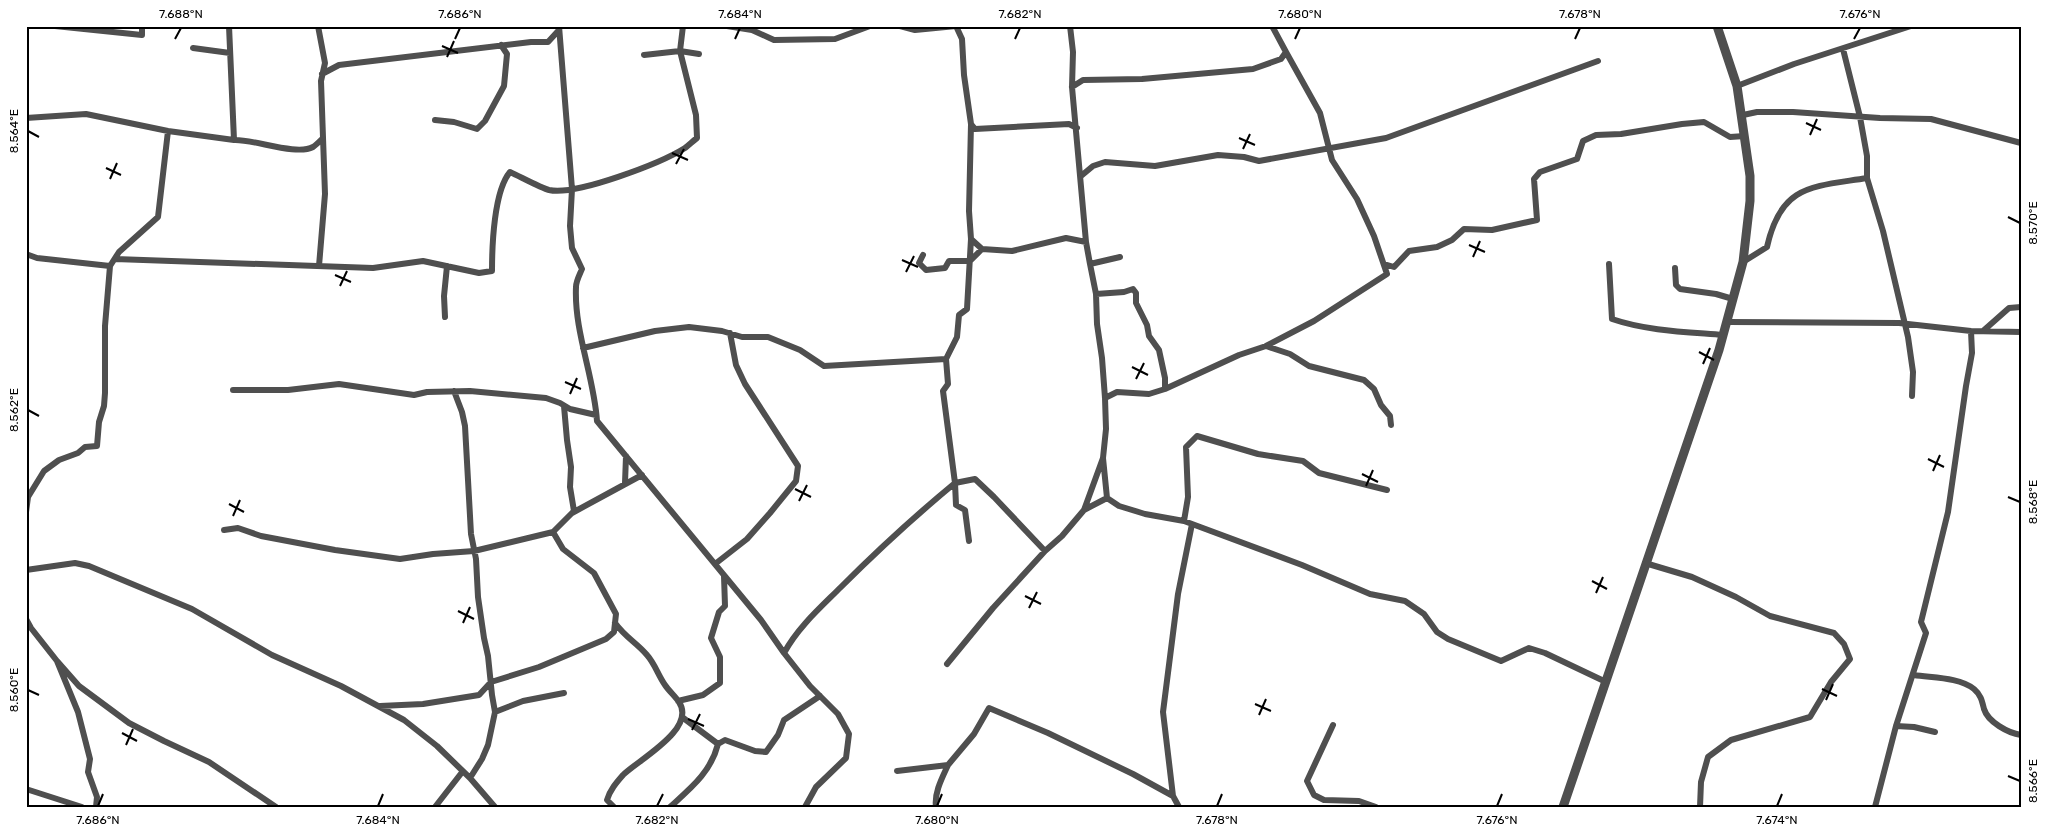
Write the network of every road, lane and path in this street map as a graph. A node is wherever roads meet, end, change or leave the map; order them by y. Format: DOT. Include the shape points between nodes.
graph roads {
  1 [pos="55,26"];
  2 [pos="142,26"];
  3 [pos="230,26"];
  4 [pos="318,26"];
  5 [pos="683,26"];
  6 [pos="727,26"];
  7 [pos="870,26"];
  8 [pos="900,26"];
  9 [pos="956,26"];
  10 [pos="1070,26"];
  11 [pos="1272,26"];
  12 [pos="1717,26"];
  13 [pos="1911,26"];
  14 [pos="559,28"];
  15 [pos="501,45"];
  16 [pos="193,48"];
  17 [pos="1843,49"];
  18 [pos="680,51"];
  19 [pos="1286,52"];
  20 [pos="230,53"];
  21 [pos="699,54"];
  22 [pos="644,55"];
  23 [pos="1598,61"];
  24 [pos="322,74"];
  25 [pos="1072,86"];
  26 [pos="1737,86"];
  27 [pos="1743,115"];
  28 [pos="1860,117"];
  29 [pos="26,118"];
  30 [pos="435,120"];
  31 [pos="971,124"];
  32 [pos="1077,128"];
  33 [pos="168,131"];
  34 [pos="1745,136"];
  35 [pos="322,139"];
  36 [pos="234,140"];
  37 [pos="2021,143"];
  38 [pos="1329,147"];
  39 [pos="1081,176"];
  40 [pos="1867,178"];
  41 [pos="572,189"];
  42 [pos="971,239"];
  43 [pos="1086,242"];
  44 [pos="982,249"];
  45 [pos="26,254"];
  46 [pos="923,255"];
  47 [pos="1120,257"];
  48 [pos="114,259"];
  49 [pos="970,261"];
  50 [pos="1743,262"];
  51 [pos="1090,264"];
  52 [pos="1384,264"];
  53 [pos="1609,264"];
  54 [pos="110,266"];
  55 [pos="319,266"];
  56 [pos="447,266"];
  57 [pos="1675,268"];
  58 [pos="1096,294"];
  59 [pos="1733,300"];
  60 [pos="2021,307"];
  61 [pos="445,317"];
  62 [pos="1728,322"];
  63 [pos="1905,324"];
  64 [pos="1972,331"];
  65 [pos="1983,331"];
  66 [pos="2021,332"];
  67 [pos="730,333"];
  68 [pos="1723,335"];
  69 [pos="1266,346"];
  70 [pos="583,348"];
  71 [pos="946,359"];
  72 [pos="1165,389"];
  73 [pos="233,390"];
  74 [pos="454,391"];
  75 [pos="1912,396"];
  76 [pos="1105,398"];
  77 [pos="564,406"];
  78 [pos="596,415"];
  79 [pos="1391,425"];
  80 [pos="626,456"];
  81 [pos="1104,458"];
  82 [pos="642,475"];
  83 [pos="625,483"];
  84 [pos="955,483"];
  85 [pos="1387,490"];
  86 [pos="27,496"];
  87 [pos="1107,498"];
  88 [pos="1084,510"];
  89 [pos="574,511"];
  90 [pos="26,512"];
  91 [pos="1184,521"];
  92 [pos="1192,524"];
  93 [pos="224,530"];
  94 [pos="553,532"];
  95 [pos="969,541"];
  96 [pos="474,551"];
  97 [pos="1045,551"];
  98 [pos="1645,563"];
  99 [pos="715,564"];
  100 [pos="26,570"];
  101 [pos="724,576"];
  102 [pos="26,620"];
  103 [pos="615,623"];
  104 [pos="784,653"];
  105 [pos="57,661"];
  106 [pos="947,664"];
  107 [pos="1914,675"];
  108 [pos="1604,681"];
  109 [pos="491,682"];
  110 [pos="564,693"];
  111 [pos="820,696"];
  112 [pos="678,701"];
  113 [pos="378,706"];
  114 [pos="495,712"];
  115 [pos="682,717"];
  116 [pos="1333,725"];
  117 [pos="1896,726"];
  118 [pos="1934,732"];
  119 [pos="2021,736"];
  120 [pos="718,744"];
  121 [pos="948,765"];
  122 [pos="463,771"];
  123 [pos="897,771"];
  124 [pos="470,778"];
  125 [pos="26,789"];
  126 [pos="1173,796"];
  127 [pos="1564,806"];
  128 [pos="82,807"];
  129 [pos="96,807"];
  130 [pos="276,807"];
  131 [pos="435,807"];
  132 [pos="495,807"];
  133 [pos="614,807"];
  134 [pos="670,807"];
  135 [pos="805,807"];
  136 [pos="936,807"];
  137 [pos="1179,807"];
  138 [pos="1376,807"];
  139 [pos="1700,807"];
  140 [pos="1875,807"];
  1 -- 2 [label="street" via="142,36"];
  3 -- 20 [label="street"];
  4 -- 24 [label="street" via="325,63"];
  5 -- 18 [label="street"];
  6 -- 7 [label="street" via="752,30 774,40 836,39"];
  8 -- 9 [label="street" via="915,30"];
  9 -- 31 [label="street" via="962,39"];
  10 -- 25 [label="street"];
  11 -- 19 [label="street"];
  12 -- 26 [label="street"];
  13 -- 17 [label="street"];
  14 -- 15 [label="street" via="548,42"];
  14 -- 41 [label="street"];
  15 -- 24 [label="street" via="339,65"];
  15 -- 30 [label="street" via="507,54 504,86 485,122 477,129"];
  16 -- 20 [label="street"];
  17 -- 26 [label="street"];
  17 -- 28 [label="street"];
  18 -- 21 [label="street"];
  18 -- 22 [label="street"];
  18 -- 41 [label="street" via="696,115 697,138 685,148 648,165"];
  19 -- 25 [label="street" via="1281,59 1253,69 1142,79 1083,80"];
  19 -- 38 [label="street" via="1320,113"];
  20 -- 36 [label="street"];
  23 -- 38 [label="street" via="1386,138"];
  24 -- 35 [label="street"];
  25 -- 32 [label="street"];
  26 -- 27 [label="street"];
  27 -- 28 [label="street" via="1793,112"];
  27 -- 34 [label="street"];
  28 -- 37 [label="street" via="1930,119"];
  28 -- 40 [label="street" via="1867,156"];
  29 -- 33 [label="street" via="86,114"];
  31 -- 32 [label="street" via="975,129 1069,124"];
  31 -- 42 [label="street"];
  32 -- 39 [label="street"];
  33 -- 36 [label="street"];
  33 -- 48 [label="street" via="158,217"];
  34 -- 50 [label="street" via="1750,200"];
  34 -- 52 [label="street" via="1730,137 1704,122 1596,135 1583,142 1577,159 1540,172 1534,179 1537,220 1492,230 1464,228 1452,240 1437,247 1409,251 1394,267"];
  35 -- 36 [label="street" via="307,149"];
  35 -- 55 [label="street" via="325,194"];
  38 -- 39 [label="street" via="1260,161 1218,155 1155,166 1106,162 1093,166"];
  38 -- 52 [label="street" via="1332,160 1357,200"];
  39 -- 43 [label="street"];
  40 -- 50 [label="street" via="1808,188 1791,198 1778,216 1767,247"];
  40 -- 63 [label="street"];
  41 -- 56 [label="street" via="548,190 510,172 500,190 492,271"];
  41 -- 70 [label="street" via="570,226 572,248 582,268 576,285"];
  42 -- 44 [label="street"];
  42 -- 49 [label="street"];
  43 -- 44 [label="street" via="1066,238 1012,251"];
  43 -- 51 [label="street"];
  44 -- 49 [label="street"];
  45 -- 54 [label="street"];
  46 -- 49 [label="street" via="919,263 926,270 944,268 949,262"];
  47 -- 51 [label="street"];
  48 -- 54 [label="street"];
  48 -- 55 [label="street"];
  49 -- 71 [label="street" via="967,309 959,315 957,337"];
  50 -- 59 [label="street"];
  51 -- 58 [label="street"];
  52 -- 69 [label="street" via="1387,274 1314,321"];
  53 -- 68 [label="street" via="1612,319"];
  54 -- 86 [label="street" via="105,326 105,393 97,446 86,447 44,471"];
  55 -- 56 [label="street" via="373,268 424,261"];
  56 -- 61 [label="street"];
  57 -- 59 [label="street" via="1676,285 1680,289"];
  58 -- 72 [label="street" via="1133,289 1136,293 1136,303 1150,336 1160,350"];
  58 -- 76 [label="street"];
  59 -- 62 [label="street"];
  60 -- 65 [label="street" via="2009,308"];
  62 -- 63 [label="street"];
  62 -- 68 [label="street"];
  63 -- 64 [label="street"];
  63 -- 75 [label="street" via="1913,372"];
  64 -- 65 [label="street"];
  64 -- 107 [label="street" via="1972,353 1948,512 1921,622 1926,633"];
  65 -- 66 [label="street"];
  67 -- 70 [label="street" via="689,327 655,331"];
  67 -- 71 [label="street" via="742,337 768,337 800,350 824,366"];
  67 -- 99 [label="street" via="736,365 745,384 798,466 796,481 770,514 747,539"];
  68 -- 98 [label="street"];
  69 -- 72 [label="street" via="1238,355"];
  69 -- 79 [label="street" via="1290,354 1309,366 1364,380 1374,389 1390,416"];
  70 -- 78 [label="street"];
  71 -- 84 [label="street" via="948,384 943,390"];
  72 -- 76 [label="street" via="1149,394 1118,392"];
  73 -- 74 [label="street" via="288,390 339,384 414,395"];
  74 -- 77 [label="street" via="546,398"];
  74 -- 96 [label="street" via="465,426"];
  76 -- 81 [label="street"];
  77 -- 78 [label="street"];
  77 -- 89 [label="street"];
  78 -- 80 [label="street" via="597,421"];
  80 -- 82 [label="street"];
  80 -- 83 [label="street"];
  81 -- 87 [label="street"];
  81 -- 88 [label="street"];
  82 -- 83 [label="street"];
  82 -- 99 [label="street"];
  83 -- 89 [label="street"];
  84 -- 95 [label="street" via="956,505 965,510"];
  84 -- 97 [label="street" via="975,479"];
  84 -- 104 [label="street" via="877,551 810,618"];
  85 -- 91 [label="street" via="1319,473 1303,461 1258,454 1197,436 1186,447 1188,497"];
  86 -- 90 [label="street"];
  87 -- 88 [label="street"];
  87 -- 91 [label="street" via="1119,506 1145,514"];
  88 -- 97 [label="street"];
  89 -- 94 [label="street"];
  91 -- 92 [label="street"];
  92 -- 108 [label="street" via="1370,594 1405,601 1424,614 1448,639 1482,654 1501,661 1529,648 1545,652"];
  92 -- 126 [label="street" via="1178,594 1163,712"];
  93 -- 96 [label="street" via="238,528 270,538 400,559"];
  94 -- 96 [label="street"];
  94 -- 103 [label="street" via="563,549 594,573 616,614"];
  96 -- 109 [label="street"];
  97 -- 106 [label="street"];
  98 -- 108 [label="street"];
  98 -- 139 [label="street" via="1692,578 1770,616 1834,634 1844,644 1850,659 1831,682 1810,717 1731,740 1708,757 1701,782"];
  99 -- 101 [label="street"];
  100 -- 113 [label="street" via="74,563 89,566 192,609 272,655"];
  101 -- 104 [label="street" via="762,620"];
  101 -- 112 [label="street" via="725,606 718,612 711,638 720,657 720,683 703,695"];
  102 -- 105 [label="street"];
  103 -- 109 [label="street" via="614,632 606,639 539,667"];
  103 -- 112 [label="street" via="625,637 649,657"];
  104 -- 111 [label="street"];
  105 -- 129 [label="street" via="86,738 90,759 88,772 97,798"];
  105 -- 130 [label="street" via="79,686 129,723 209,762"];
  107 -- 117 [label="street"];
  107 -- 119 [label="street" via="1960,682 1974,689 1983,699 1987,716"];
  108 -- 127 [label="street"];
  109 -- 113 [label="street" via="479,696"];
  109 -- 114 [label="street"];
  110 -- 114 [label="street" via="523,700"];
  111 -- 120 [label="street" via="784,720 766,752 725,740"];
  111 -- 135 [label="street" via="838,714 849,734 846,758 816,787"];
  112 -- 115 [label="street"];
  113 -- 122 [label="street" via="411,725"];
  114 -- 124 [label="street" via="488,746"];
  115 -- 120 [label="street"];
  115 -- 133 [label="street" via="671,736 624,774 610,791 607,800"];
  116 -- 138 [label="street" via="1307,781 1314,796 1324,800 1359,801"];
  117 -- 118 [label="street"];
  117 -- 140 [label="street"];
  120 -- 134 [label="street" via="714,758 699,781"];
  121 -- 123 [label="street"];
  121 -- 126 [label="street" via="974,734 989,708 1048,733"];
  121 -- 136 [label="street" via="935,801"];
  122 -- 124 [label="street"];
  122 -- 131 [label="street"];
  124 -- 132 [label="street"];
  125 -- 128 [label="street"];
  126 -- 137 [label="street"];
}
